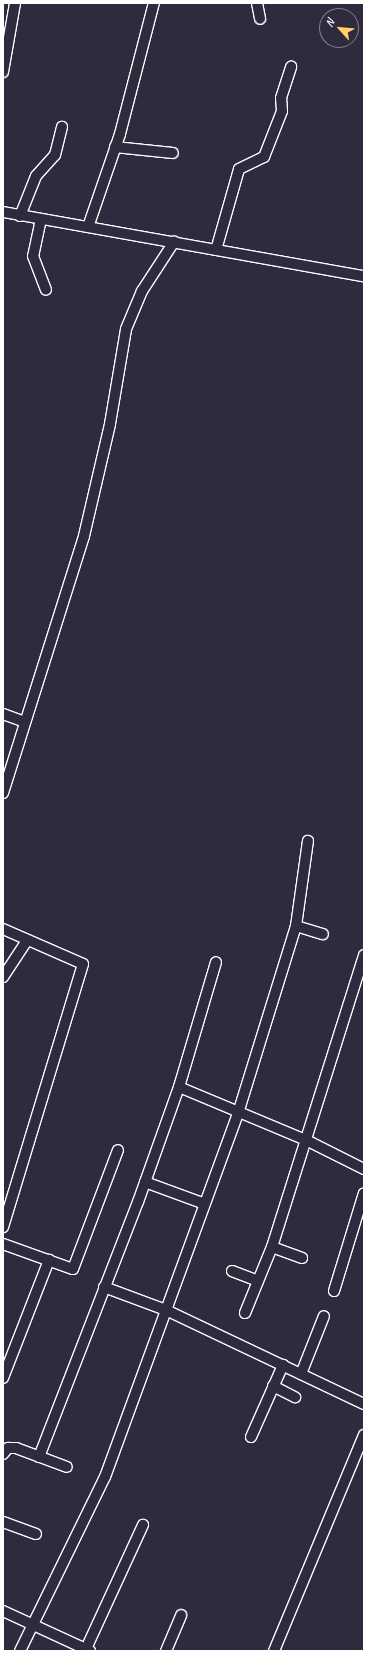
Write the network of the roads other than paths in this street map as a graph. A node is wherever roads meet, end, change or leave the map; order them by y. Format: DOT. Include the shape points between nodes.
graph roads {
  1 [pos="15,3"];
  2 [pos="154,3"];
  3 [pos="257,3"];
  4 [pos="260,19"];
  5 [pos="291,67"];
  6 [pos="3,72"];
  7 [pos="62,127"];
  8 [pos="115,147"];
  9 [pos="173,153"];
  10 [pos="3,212"];
  11 [pos="20,216"];
  12 [pos="41,219"];
  13 [pos="88,227"];
  14 [pos="174,242"];
  15 [pos="216,250"];
  16 [pos="364,276"];
  17 [pos="46,290"];
  18 [pos="3,714"];
  19 [pos="25,722"];
  20 [pos="3,793"];
  21 [pos="308,841"];
  22 [pos="296,926"];
  23 [pos="3,929"];
  24 [pos="323,934"];
  25 [pos="26,942"];
  26 [pos="364,955"];
  27 [pos="216,962"];
  28 [pos="3,977"];
  29 [pos="179,1086"];
  30 [pos="239,1110"];
  31 [pos="306,1140"];
  32 [pos="118,1150"];
  33 [pos="364,1168"];
  34 [pos="145,1182"];
  35 [pos="364,1193"];
  36 [pos="202,1203"];
  37 [pos="3,1227"];
  38 [pos="3,1244"];
  39 [pos="272,1247"];
  40 [pos="302,1258"];
  41 [pos="49,1260"];
  42 [pos="232,1271"];
  43 [pos="258,1281"];
  44 [pos="104,1287"];
  45 [pos="334,1291"];
  46 [pos="166,1310"];
  47 [pos="245,1313"];
  48 [pos="324,1316"];
  49 [pos="283,1365"];
  50 [pos="301,1374"];
  51 [pos="3,1378"];
  52 [pos="273,1386"];
  53 [pos="295,1397"];
  54 [pos="364,1404"];
  55 [pos="364,1435"];
  56 [pos="251,1437"];
  57 [pos="3,1454"];
  58 [pos="39,1458"];
  59 [pos="67,1467"];
  60 [pos="3,1522"];
  61 [pos="143,1525"];
  62 [pos="36,1534"];
  63 [pos="3,1610"];
  64 [pos="181,1615"];
  65 [pos="33,1625"];
  66 [pos="87,1650"];
  67 [pos="20,1651"];
  68 [pos="166,1651"];
  69 [pos="274,1651"];
  1 -- 6 [label="street"];
  2 -- 8 [label="street" via="148,38"];
  3 -- 4 [label="street"];
  5 -- 15 [label="street" via="281,98 282,111 264,157 239,170"];
  7 -- 11 [label="street" via="55,155 36,176"];
  8 -- 9 [label="street"];
  8 -- 13 [label="street"];
  10 -- 11 [label="street"];
  11 -- 12 [label="street"];
  12 -- 13 [label="street"];
  12 -- 17 [label="street" via="33,256"];
  13 -- 14 [label="street"];
  14 -- 15 [label="street"];
  14 -- 19 [label="street" via="142,291 126,329 110,424 84,536"];
  15 -- 16 [label="street"];
  18 -- 19 [label="street"];
  19 -- 20 [label="street"];
  21 -- 22 [label="street"];
  22 -- 24 [label="street"];
  22 -- 30 [label="street"];
  23 -- 25 [label="street"];
  25 -- 28 [label="street"];
  25 -- 37 [label="street" via="83,964"];
  26 -- 31 [label="street"];
  27 -- 29 [label="street"];
  29 -- 30 [label="street"];
  29 -- 34 [label="street"];
  30 -- 31 [label="street"];
  30 -- 36 [label="street"];
  31 -- 33 [label="street"];
  31 -- 39 [label="street"];
  32 -- 41 [label="street" via="73,1269"];
  34 -- 36 [label="street"];
  34 -- 44 [label="street"];
  35 -- 45 [label="street"];
  36 -- 46 [label="street"];
  38 -- 41 [label="street"];
  39 -- 40 [label="street"];
  39 -- 43 [label="street"];
  41 -- 51 [label="street"];
  42 -- 43 [label="street"];
  43 -- 47 [label="street"];
  44 -- 46 [label="street"];
  44 -- 58 [label="street"];
  46 -- 49 [label="street"];
  46 -- 65 [label="street" via="105,1477"];
  48 -- 50 [label="street"];
  49 -- 50 [label="street"];
  49 -- 52 [label="street"];
  50 -- 54 [label="street"];
  52 -- 53 [label="street"];
  52 -- 56 [label="street"];
  55 -- 69 [label="street"];
  57 -- 58 [label="street" via="8,1448 16,1448"];
  58 -- 59 [label="street"];
  60 -- 62 [label="street"];
  61 -- 66 [label="street"];
  63 -- 65 [label="street"];
  64 -- 68 [label="street"];
  65 -- 66 [label="street"];
  65 -- 67 [label="street"];
}
